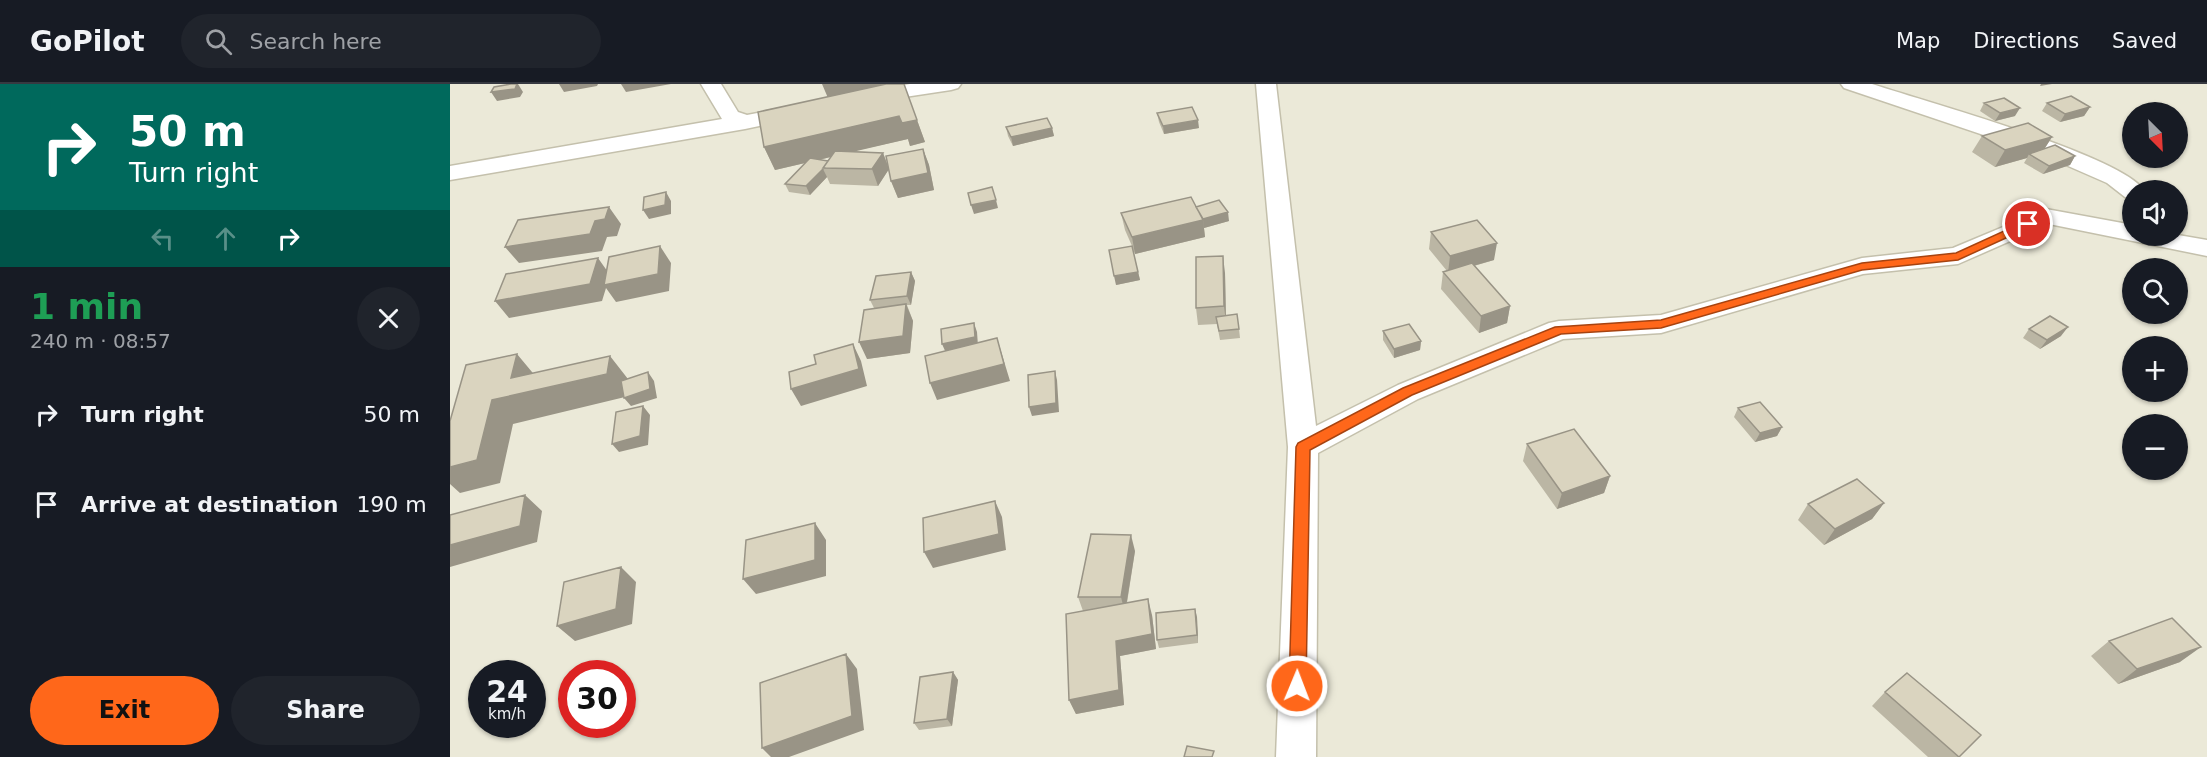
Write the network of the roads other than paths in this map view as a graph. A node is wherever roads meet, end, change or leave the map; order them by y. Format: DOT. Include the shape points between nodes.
graph roads {
  1 [pos="711,84"];
  2 [pos="951,84"];
  3 [pos="1266,84"];
  4 [pos="1851,84"];
  5 [pos="849,100"];
  6 [pos="815,107"];
  7 [pos="745,122"];
  8 [pos="450,173"];
  9 [pos="2122,183"];
  10 [pos="2122,231"];
  11 [pos="2188,234"];
  12 [pos="2188,244"];
  13 [pos="2206,248"];
  14 [pos="1303,447"];
  15 [pos="1296,757"];
  1 -- 7 [label="street" via="730,116"];
  2 -- 5 [label="street"];
  3 -- 14 [label="street"];
  4 -- 9 [label="street" via="2051,150"];
  6 -- 7 [label="street"];
  7 -- 8 [label="street"];
  10 -- 14 [label="street" via="2046,216 1958,256 1862,266 1661,324 1559,330 1408,392"];
  11 -- 13 [label="street"];
  12 -- 13 [label="street"];
  14 -- 15 [label="street"];
}
